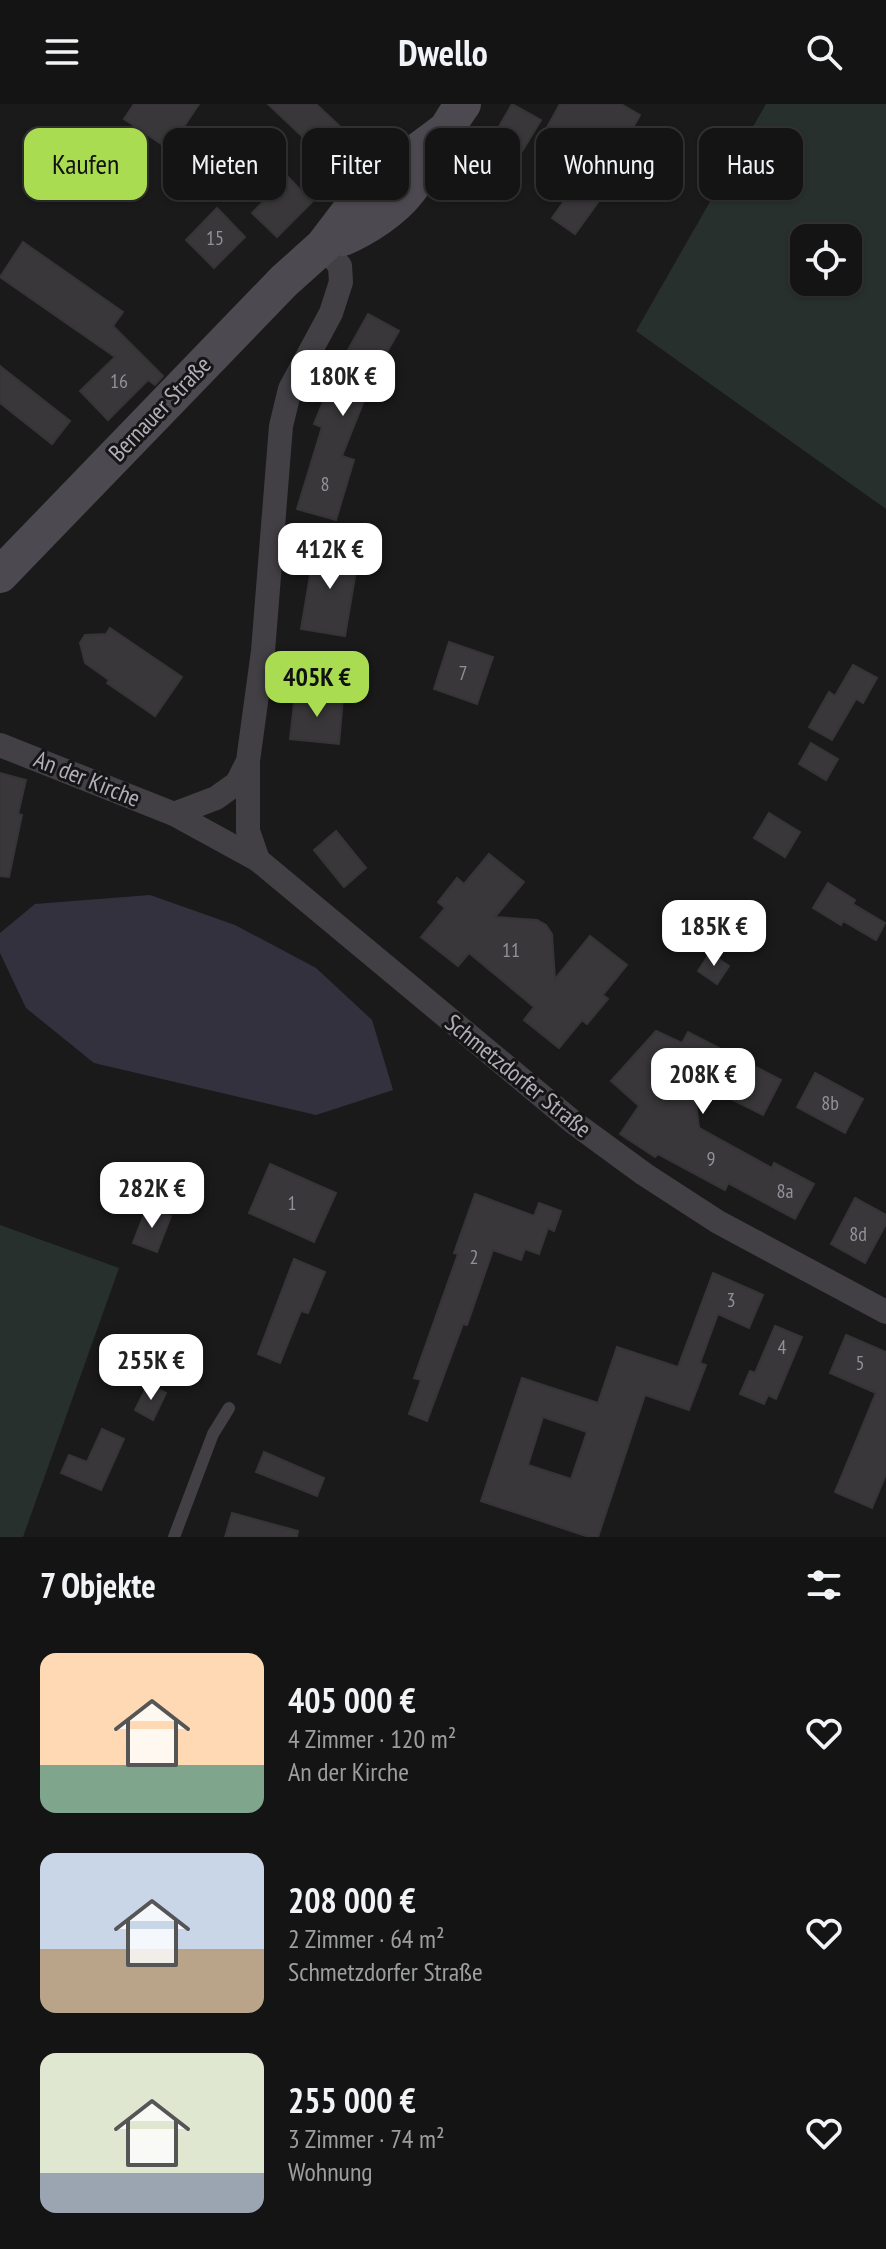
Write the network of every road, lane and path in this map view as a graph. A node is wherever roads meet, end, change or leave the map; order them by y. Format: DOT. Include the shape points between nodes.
graph roads {
  1 [pos="453,118"];
  2 [pos="323,246"];
  3 [pos="0,575"];
  4 [pos="0,745"];
  5 [pos="248,761"];
  6 [pos="174,814"];
  7 [pos="258,860"];
  8 [pos="886,1312"];
  9 [pos="229,1408"];
  10 [pos="174,1537"];
  1 -- 2 [label="main road, Bernauer Straße" via="352,208"];
  2 -- 3 [label="main road, Bernauer Straße"];
  2 -- 5 [label="street" via="340,266 341,282 331,313 290,389 281,426 263,651"];
  4 -- 6 [label="street, An der Kirche"];
  5 -- 6 [label="street" via="237,783 198,807"];
  5 -- 7 [label="street" via="248,831"];
  6 -- 7 [label="street, An der Kirche"];
  7 -- 8 [label="street, Schmetzdorfer Straße" via="550,1103 644,1174 718,1222"];
  9 -- 10 [label="lane" via="213,1434"];
}
